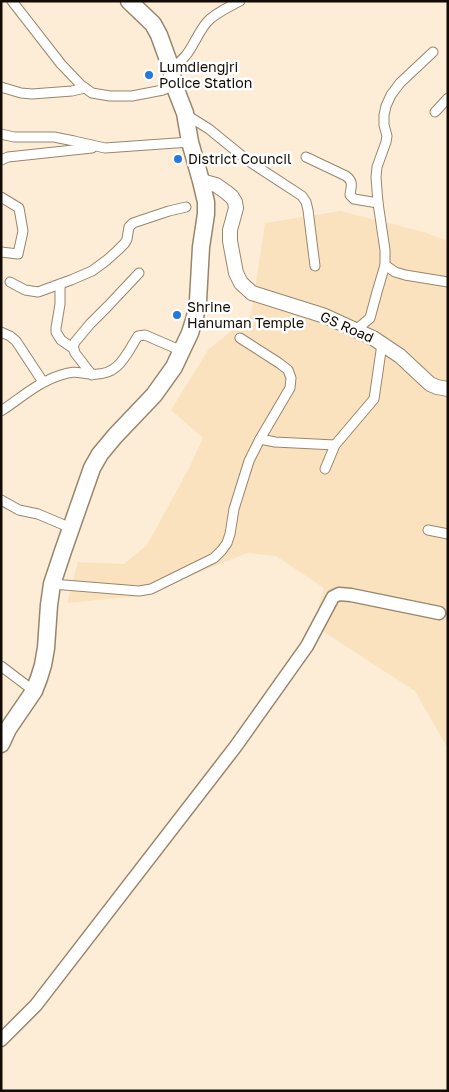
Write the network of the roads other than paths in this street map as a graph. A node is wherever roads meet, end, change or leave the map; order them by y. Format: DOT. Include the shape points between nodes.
graph roads {
  1 [pos="130,1"];
  2 [pos="240,1"];
  3 [pos="13,2"];
  4 [pos="433,52"];
  5 [pos="171,68"];
  6 [pos="174,85"];
  7 [pos="1,87"];
  8 [pos="85,88"];
  9 [pos="448,98"];
  10 [pos="435,112"];
  11 [pos="185,114"];
  12 [pos="1,134"];
  13 [pos="190,142"];
  14 [pos="98,147"];
  15 [pos="306,157"];
  16 [pos="1,160"];
  17 [pos="201,182"];
  18 [pos="1,197"];
  19 [pos="378,203"];
  20 [pos="186,207"];
  21 [pos="1,252"];
  22 [pos="385,265"];
  23 [pos="315,266"];
  24 [pos="139,273"];
  25 [pos="10,282"];
  26 [pos="448,282"];
  27 [pos="60,284"];
  28 [pos="356,330"];
  29 [pos="1,332"];
  30 [pos="240,338"];
  31 [pos="382,344"];
  32 [pos="74,350"];
  33 [pos="182,352"];
  34 [pos="92,374"];
  35 [pos="43,382"];
  36 [pos="448,388"];
  37 [pos="1,411"];
  38 [pos="260,439"];
  39 [pos="335,445"];
  40 [pos="325,469"];
  41 [pos="1,500"];
  42 [pos="71,528"];
  43 [pos="428,530"];
  44 [pos="448,534"];
  45 [pos="52,584"];
  46 [pos="439,614"];
  47 [pos="1,666"];
  48 [pos="34,691"];
  49 [pos="2,738"];
  50 [pos="1,1040"];
  1 -- 5 [label="highway" via="153,24"];
  2 -- 5 [label="street" via="210,19 185,58"];
  3 -- 8 [label="street" via="61,64"];
  4 -- 19 [label="street" via="400,84 386,106 384,125 387,136 376,177"];
  5 -- 6 [label="highway"];
  6 -- 8 [label="street" via="132,96 92,94"];
  6 -- 11 [label="highway"];
  7 -- 8 [label="street" via="21,94"];
  9 -- 10 [label="street"];
  11 -- 13 [label="highway"];
  11 -- 23 [label="street" via="302,196 308,210"];
  12 -- 14 [label="street" via="74,140"];
  13 -- 14 [label="street"];
  13 -- 17 [label="highway"];
  14 -- 16 [label="street"];
  15 -- 19 [label="street" via="350,179 350,195 354,199"];
  17 -- 28 [label="main road, GS Road" via="216,185 235,202 230,241 241,283 252,292 325,316"];
  17 -- 33 [label="highway" via="206,214 198,301"];
  18 -- 21 [label="street" via="19,208 23,231 18,254"];
  19 -- 22 [label="street"];
  20 -- 27 [label="street" via="134,223 128,229 125,243 108,260"];
  22 -- 26 [label="street" via="405,275"];
  22 -- 28 [label="street" via="370,318"];
  24 -- 32 [label="street" via="75,342"];
  25 -- 27 [label="street" via="32,292"];
  27 -- 32 [label="street" via="56,332"];
  28 -- 31 [label="main road, GS Road"];
  29 -- 35 [label="street" via="16,341"];
  30 -- 38 [label="street" via="279,362 291,378 290,388"];
  31 -- 36 [label="main road, GS Road" via="430,384"];
  31 -- 39 [label="street" via="374,399"];
  32 -- 34 [label="street"];
  33 -- 34 [label="street" via="141,335 115,369"];
  33 -- 42 [label="highway" via="159,388 100,454"];
  34 -- 35 [label="street" via="68,373"];
  35 -- 37 [label="street"];
  38 -- 39 [label="street"];
  38 -- 45 [label="street" via="241,486 227,543 214,558 151,589 139,591"];
  39 -- 40 [label="street"];
  41 -- 42 [label="street" via="19,510"];
  42 -- 45 [label="highway"];
  43 -- 44 [label="street"];
  45 -- 48 [label="highway" via="43,665"];
  46 -- 50 [label="street" via="351,595 333,597 307,646 236,746 36,1005"];
  47 -- 48 [label="street"];
  48 -- 49 [label="highway"];
}
